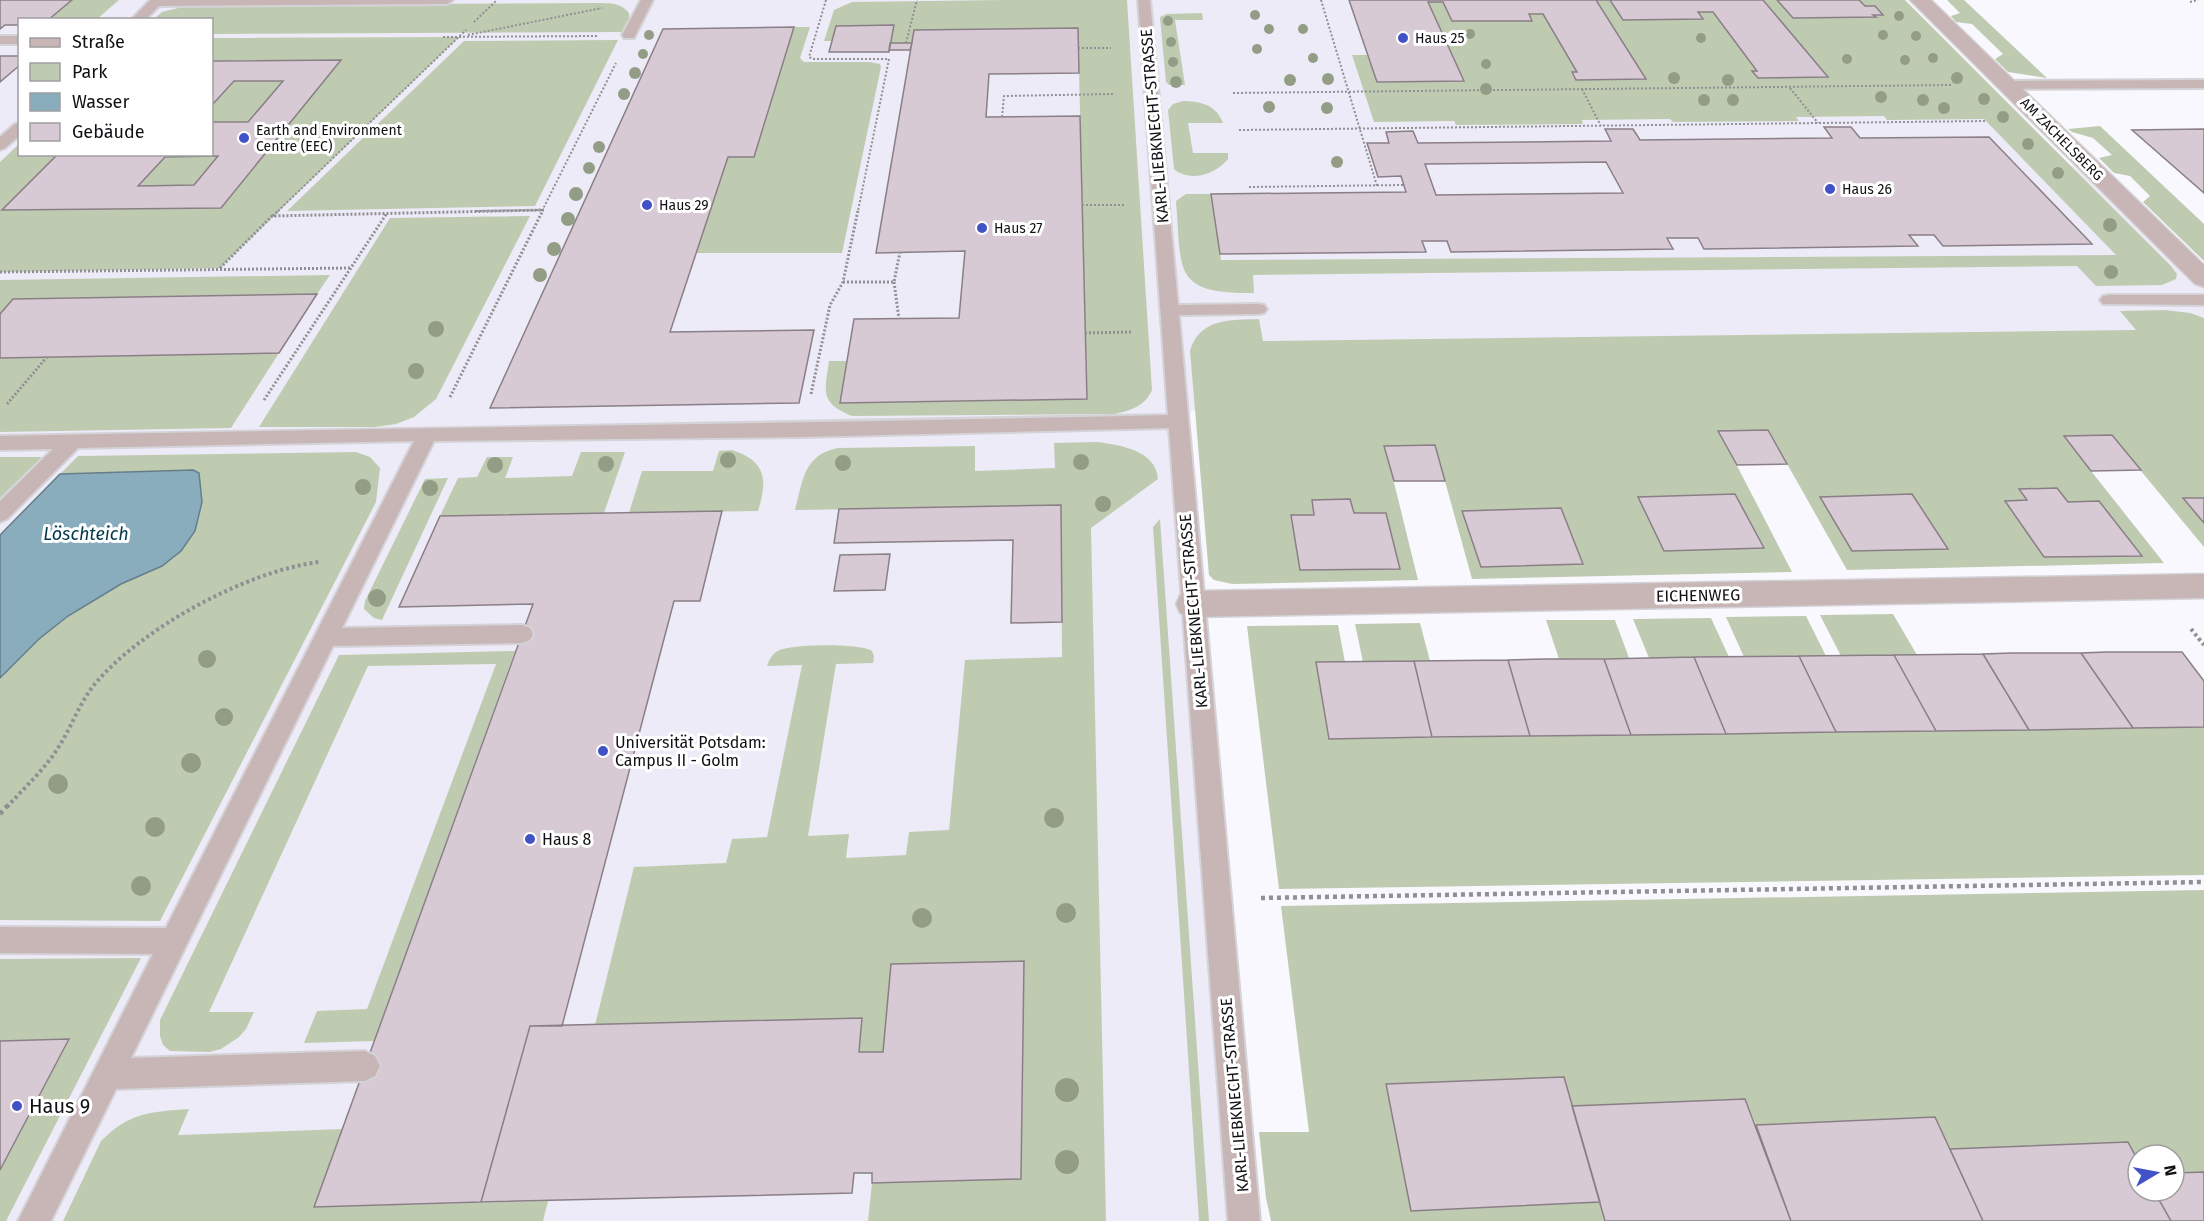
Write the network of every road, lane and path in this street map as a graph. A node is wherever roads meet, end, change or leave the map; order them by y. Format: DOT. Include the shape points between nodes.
graph roads {
  1 [pos="447,0"];
  2 [pos="497,0"];
  3 [pos="647,0"];
  4 [pos="826,0"];
  5 [pos="917,0"];
  6 [pos="1144,0"];
  7 [pos="1321,0"];
  8 [pos="1920,0"];
  9 [pos="2198,0"];
  10 [pos="157,1"];
  11 [pos="2190,2"];
  12 [pos="609,7"];
  13 [pos="139,18"];
  14 [pos="474,22"];
  15 [pos="466,30"];
  16 [pos="629,36"];
  17 [pos="459,37"];
  18 [pos="0,40"];
  19 [pos="18,40"];
  20 [pos="906,43"];
  21 [pos="2204,84"];
  22 [pos="2007,85"];
  23 [pos="1789,87"];
  24 [pos="1582,89"];
  25 [pos="1348,92"];
  26 [pos="1233,93"];
  27 [pos="1152,94"];
  28 [pos="1002,117"];
  29 [pos="1818,123"];
  30 [pos="1601,126"];
  31 [pos="1991,126"];
  32 [pos="18,129"];
  33 [pos="1359,129"];
  34 [pos="1239,130"];
  35 [pos="0,145"];
  36 [pos="1403,185"];
  37 [pos="1377,186"];
  38 [pos="1249,187"];
  39 [pos="544,210"];
  40 [pos="387,213"];
  41 [pos="272,216"];
  42 [pos="900,252"];
  43 [pos="220,268"];
  44 [pos="352,268"];
  45 [pos="0,272"];
  46 [pos="2204,279"];
  47 [pos="843,282"];
  48 [pos="894,282"];
  49 [pos="2109,300"];
  50 [pos="2204,300"];
  51 [pos="1258,309"];
  52 [pos="1169,310"];
  53 [pos="899,319"];
  54 [pos="1170,332"];
  55 [pos="1085,333"];
  56 [pos="47,357"];
  57 [pos="7,405"];
  58 [pos="1178,421"];
  59 [pos="803,430"];
  60 [pos="428,434"];
  61 [pos="239,438"];
  62 [pos="72,442"];
  63 [pos="0,443"];
  64 [pos="0,514"];
  65 [pos="368,554"];
  66 [pos="2204,586"];
  67 [pos="1192,604"];
  68 [pos="522,634"];
  69 [pos="326,637"];
  70 [pos="0,814"];
  71 [pos="2204,882"];
  72 [pos="1218,898"];
  73 [pos="0,940"];
  74 [pos="175,941"];
  75 [pos="365,1066"];
  76 [pos="108,1074"];
  77 [pos="34,1221"];
  78 [pos="1244,1221"];
  1 -- 10 [label="lane"];
  2 -- 14 [label="path"];
  3 -- 16 [label="lane"];
  4 -- 47 [label="path" via="808,57 889,59"];
  5 -- 20 [label="path"];
  6 -- 27 [label="lane, KARL-LIEBKNECHT-STRASSE"];
  7 -- 25 [label="path"];
  8 -- 22 [label="street, AM ZACHELSBERG"];
  9 -- 11 [label="path"];
  10 -- 13 [label="lane"];
  12 -- 17 [label="path"];
  15 -- 17 [label="path"];
  16 -- 39 [label="path"];
  17 -- 41 [label="path"];
  18 -- 19 [label="lane"];
  21 -- 22 [label="lane"];
  22 -- 23 [label="path"];
  22 -- 46 [label="street, AM ZACHELSBERG"];
  23 -- 24 [label="path"];
  23 -- 29 [label="path"];
  24 -- 25 [label="path"];
  24 -- 30 [label="path"];
  25 -- 26 [label="path"];
  25 -- 33 [label="path"];
  27 -- 28 [label="path" via="1004,96"];
  27 -- 52 [label="lane, KARL-LIEBKNECHT-STRASSE"];
  29 -- 30 [label="path"];
  29 -- 31 [label="path" via="1986,120"];
  30 -- 33 [label="path"];
  32 -- 35 [label="lane"];
  33 -- 34 [label="path"];
  33 -- 37 [label="path"];
  36 -- 37 [label="path"];
  37 -- 38 [label="path"];
  39 -- 40 [label="path"];
  39 -- 60 [label="path" via="447,405"];
  40 -- 41 [label="path"];
  40 -- 44 [label="path"];
  41 -- 43 [label="path"];
  42 -- 48 [label="path"];
  43 -- 44 [label="path"];
  43 -- 45 [label="path"];
  44 -- 61 [label="path"];
  47 -- 48 [label="path"];
  47 -- 59 [label="path" via="830,306"];
  48 -- 53 [label="path"];
  49 -- 50 [label="lane"];
  51 -- 52 [label="lane"];
  52 -- 54 [label="lane, KARL-LIEBKNECHT-STRASSE"];
  54 -- 55 [label="path"];
  54 -- 58 [label="lane, KARL-LIEBKNECHT-STRASSE"];
  56 -- 57 [label="path"];
  58 -- 59 [label="lane"];
  58 -- 67 [label="lane, KARL-LIEBKNECHT-STRASSE"];
  59 -- 60 [label="lane"];
  60 -- 61 [label="lane"];
  60 -- 65 [label="lane"];
  61 -- 62 [label="lane"];
  62 -- 63 [label="lane"];
  62 -- 64 [label="lane"];
  65 -- 69 [label="lane"];
  65 -- 70 [label="path" via="266,573 175,620 106,671 79,707 50,759"];
  66 -- 67 [label="street, EICHENWEG"];
  67 -- 72 [label="lane, KARL-LIEBKNECHT-STRASSE"];
  68 -- 69 [label="lane"];
  69 -- 74 [label="lane"];
  71 -- 72 [label="path"];
  72 -- 78 [label="lane, KARL-LIEBKNECHT-STRASSE"];
  73 -- 74 [label="lane"];
  74 -- 76 [label="lane"];
  75 -- 76 [label="lane"];
  76 -- 77 [label="lane"];
}
